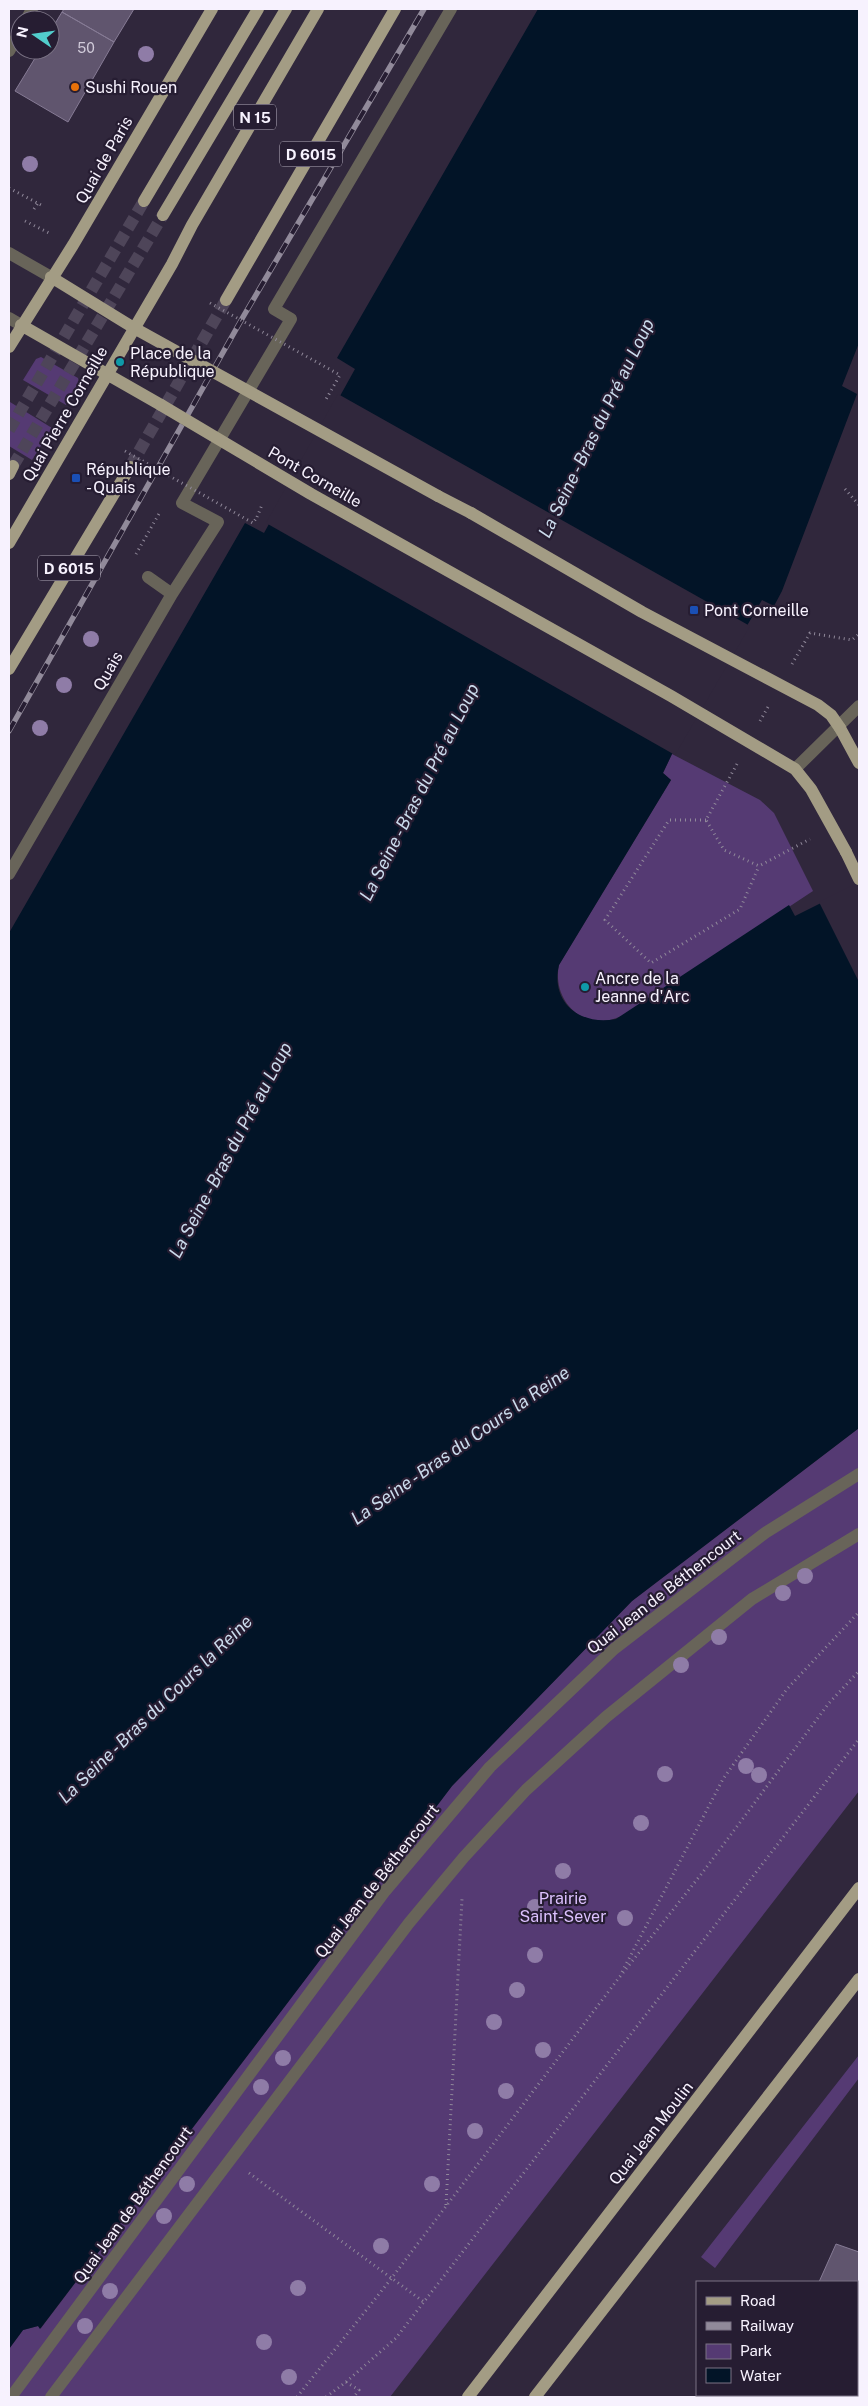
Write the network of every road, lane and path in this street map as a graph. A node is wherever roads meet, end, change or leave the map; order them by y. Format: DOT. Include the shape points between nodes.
graph roads {
  1 [pos="212,9"];
  2 [pos="258,9"];
  3 [pos="286,9"];
  4 [pos="318,9"];
  5 [pos="395,9"];
  6 [pos="451,9"];
  7 [pos="9,188"];
  8 [pos="144,201"];
  9 [pos="38,203"];
  10 [pos="43,206"];
  11 [pos="34,209"];
  12 [pos="163,215"];
  13 [pos="24,221"];
  14 [pos="54,235"];
  15 [pos="9,253"];
  16 [pos="51,277"];
  17 [pos="226,300"];
  18 [pos="210,303"];
  19 [pos="9,318"];
  20 [pos="21,325"];
  21 [pos="134,328"];
  22 [pos="9,347"];
  23 [pos="107,373"];
  24 [pos="325,401"];
  25 [pos="125,451"];
  26 [pos="130,467"];
  27 [pos="845,489"];
  28 [pos="262,505"];
  29 [pos="859,505"];
  30 [pos="9,543"];
  31 [pos="148,577"];
  32 [pos="172,594"];
  33 [pos="9,669"];
  34 [pos="859,706"];
  35 [pos="840,728"];
  36 [pos="859,763"];
  37 [pos="795,769"];
  38 [pos="706,820"];
  39 [pos="759,866"];
  40 [pos="9,874"];
  41 [pos="859,879"];
  42 [pos="859,1474"];
  43 [pos="859,1534"];
  44 [pos="859,1612"];
  45 [pos="859,1671"];
  46 [pos="859,1739"];
  47 [pos="464,1857"];
  48 [pos="859,1888"];
  49 [pos="618,1979"];
  50 [pos="859,1979"];
  51 [pos="230,2160"];
  52 [pos="446,2206"];
  53 [pos="391,2278"];
  54 [pos="424,2302"];
  55 [pos="346,2382"];
  56 [pos="11,2397"];
  57 [pos="51,2397"];
  58 [pos="297,2397"];
  59 [pos="326,2397"];
  60 [pos="354,2397"];
  61 [pos="468,2397"];
  62 [pos="535,2397"];
  1 -- 16 [label="main road, Quai de Paris"];
  2 -- 8 [label="main road"];
  3 -- 12 [label="main road"];
  4 -- 21 [label="main road, N 15"];
  5 -- 17 [label="main road, D 6015"];
  6 -- 32 [label="street, Quais" via="274,310 291,319 182,502 218,522"];
  7 -- 9 [label="path"];
  9 -- 10 [label="path"];
  9 -- 11 [label="path"];
  13 -- 14 [label="path"];
  15 -- 16 [label="street"];
  16 -- 20 [label="main road, Quai de Paris"];
  16 -- 21 [label="main road"];
  18 -- 24 [label="path, bridge" via="340,375"];
  19 -- 20 [label="street"];
  20 -- 22 [label="main road"];
  20 -- 23 [label="main road, Pont Corneille"];
  21 -- 23 [label="main road, Quai Pierre Corneille / N 15"];
  21 -- 35 [label="main road, bridge" via="471,513 642,612 818,705"];
  23 -- 30 [label="main road, Quai Pierre Corneille"];
  23 -- 37 [label="main road, Pont Corneille, bridge" via="312,494"];
  25 -- 28 [label="path, bridge" via="253,522"];
  26 -- 33 [label="main road, D 6015"];
  27 -- 29 [label="path"];
  31 -- 32 [label="street"];
  32 -- 40 [label="street, Quais"];
  34 -- 35 [label="street"];
  35 -- 36 [label="main road"];
  35 -- 37 [label="street"];
  37 -- 41 [label="main road, Pont Corneille, bridge" via="831,822"];
  38 -- 39 [label="path" via="669,820 605,920 650,963 740,909"];
  42 -- 56 [label="street, Quai Jean de Béthencourt" via="765,1533 614,1649 490,1767 385,1891"];
  43 -- 47 [label="street" via="752,1599 606,1717 526,1790"];
  44 -- 49 [label="path" via="787,1689 723,1779"];
  45 -- 49 [label="path" via="829,1703 703,1872"];
  46 -- 54 [label="path"];
  47 -- 51 [label="street" via="408,1923"];
  47 -- 52 [label="path"];
  48 -- 61 [label="main road, Quai Jean Moulin"];
  49 -- 52 [label="path"];
  50 -- 62 [label="main road"];
  51 -- 53 [label="path"];
  51 -- 57 [label="street"];
  52 -- 53 [label="path"];
  53 -- 54 [label="path"];
  53 -- 58 [label="path"];
  54 -- 55 [label="path" via="396,2338"];
  55 -- 59 [label="path"];
  55 -- 60 [label="path" via="359,2390"];
}
